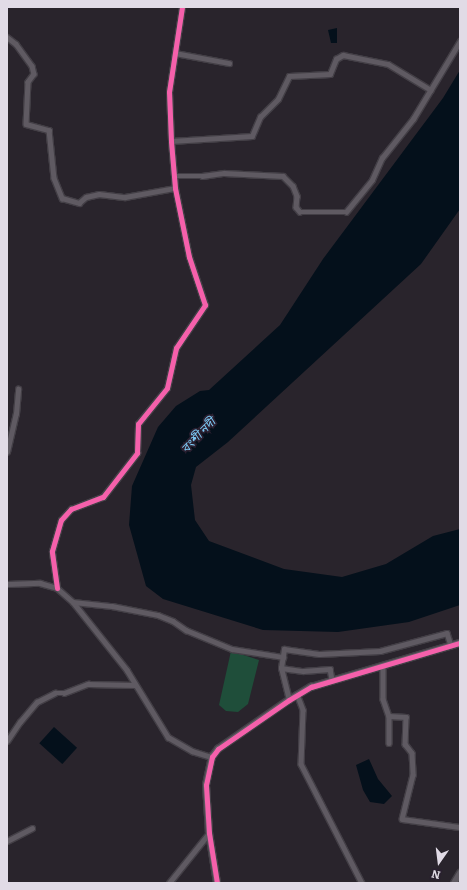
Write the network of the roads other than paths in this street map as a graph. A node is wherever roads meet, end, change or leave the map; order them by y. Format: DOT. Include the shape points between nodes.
graph roads {
  1 [pos="182,7"];
  2 [pos="7,37"];
  3 [pos="460,41"];
  4 [pos="175,53"];
  5 [pos="229,63"];
  6 [pos="431,90"];
  7 [pos="171,142"];
  8 [pos="174,176"];
  9 [pos="175,188"];
  10 [pos="18,389"];
  11 [pos="7,452"];
  12 [pos="7,584"];
  13 [pos="57,588"];
  14 [pos="73,602"];
  15 [pos="460,643"];
  16 [pos="450,646"];
  17 [pos="283,657"];
  18 [pos="383,665"];
  19 [pos="280,668"];
  20 [pos="332,679"];
  21 [pos="135,685"];
  22 [pos="297,694"];
  23 [pos="289,700"];
  24 [pos="388,716"];
  25 [pos="7,741"];
  26 [pos="389,743"];
  27 [pos="212,757"];
  28 [pos="460,827"];
  29 [pos="32,828"];
  30 [pos="209,833"];
  31 [pos="7,841"];
  32 [pos="460,873"];
  33 [pos="170,883"];
  34 [pos="217,883"];
  35 [pos="362,883"];
  36 [pos="454,883"];
  1 -- 4 [label="street"];
  2 -- 9 [label="street" via="32,66 34,74 28,82 26,124 48,130 54,178 62,198 79,203 86,197 98,194 125,197"];
  3 -- 6 [label="street"];
  4 -- 5 [label="street"];
  4 -- 7 [label="street" via="170,92"];
  6 -- 7 [label="street" via="388,64 343,55 336,59 330,74 289,76 278,99 257,122 252,136"];
  6 -- 8 [label="street" via="382,158 372,180 346,212 300,212 296,207 297,196 294,186 283,176 224,173"];
  7 -- 8 [label="street"];
  8 -- 9 [label="street"];
  9 -- 13 [label="street" via="189,256 204,308 183,333 176,348 167,388 138,424 136,453 103,497 71,509 61,520 52,551"];
  10 -- 11 [label="street" via="16,414"];
  12 -- 13 [label="street" via="40,583"];
  13 -- 14 [label="street"];
  14 -- 17 [label="street" via="158,615 232,649"];
  14 -- 21 [label="street"];
  15 -- 16 [label="street"];
  16 -- 17 [label="street" via="447,633 391,649 320,654 284,649"];
  16 -- 18 [label="street"];
  17 -- 19 [label="street"];
  18 -- 20 [label="street"];
  18 -- 24 [label="street" via="383,699"];
  19 -- 20 [label="street" via="303,671 330,669"];
  19 -- 23 [label="street"];
  20 -- 22 [label="street"];
  21 -- 25 [label="street" via="88,684 64,693 55,693 37,702"];
  21 -- 27 [label="street" via="168,736 192,751"];
  22 -- 23 [label="street"];
  22 -- 35 [label="street" via="303,710 301,764"];
  23 -- 27 [label="street" via="218,749"];
  24 -- 26 [label="street"];
  24 -- 28 [label="street" via="406,717 405,744 412,753 413,775 402,820"];
  27 -- 30 [label="street" via="206,785"];
  29 -- 31 [label="street"];
  30 -- 33 [label="street"];
  30 -- 34 [label="street"];
  32 -- 36 [label="main road"];
}
